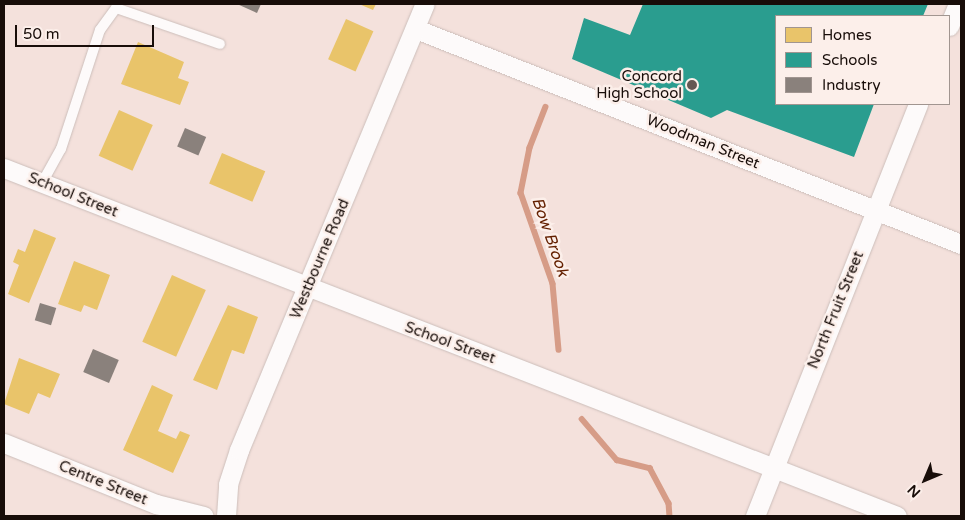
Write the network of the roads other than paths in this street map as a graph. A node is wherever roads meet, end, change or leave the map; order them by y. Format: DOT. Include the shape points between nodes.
graph roads {
  1 [pos="425,4"];
  2 [pos="958,4"];
  3 [pos="950,24"];
  4 [pos="416,29"];
  5 [pos="220,44"];
  6 [pos="918,105"];
  7 [pos="4,168"];
  8 [pos="42,183"];
  9 [pos="877,211"];
  10 [pos="961,244"];
  11 [pos="309,286"];
  12 [pos="4,443"];
  13 [pos="774,466"];
  14 [pos="204,516"];
  15 [pos="226,516"];
  16 [pos="755,516"];
  17 [pos="898,516"];
  1 -- 4 [label="street, Westbourne Road"];
  2 -- 3 [label="street"];
  4 -- 9 [label="street, Woodman Street"];
  4 -- 11 [label="street, Westbourne Road"];
  5 -- 8 [label="lane" via="116,8 100,30 61,149"];
  6 -- 9 [label="street, North Fruit Street"];
  7 -- 8 [label="street, School Street"];
  8 -- 11 [label="street, School Street"];
  9 -- 10 [label="street, Woodman Street"];
  9 -- 13 [label="street, North Fruit Street"];
  11 -- 13 [label="street, School Street"];
  11 -- 15 [label="street, Westbourne Road" via="239,450 228,484"];
  12 -- 14 [label="street, Centre Street" via="156,504"];
  13 -- 16 [label="street, North Fruit Street"];
  13 -- 17 [label="street, School Street"];
}
